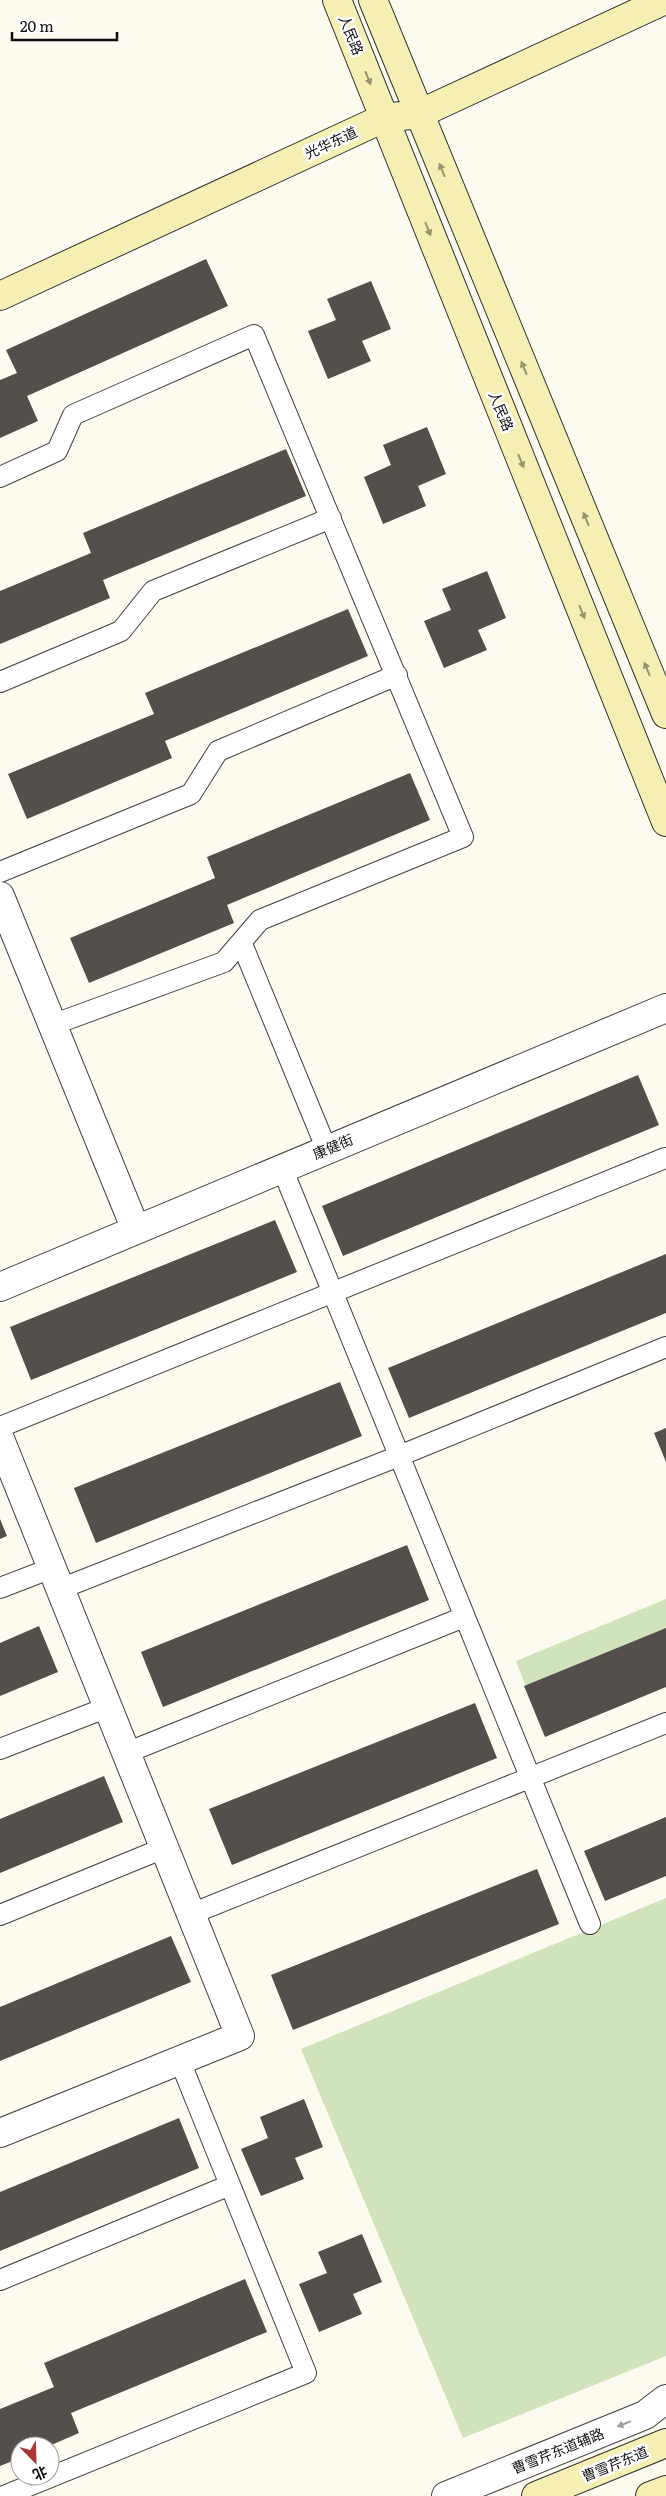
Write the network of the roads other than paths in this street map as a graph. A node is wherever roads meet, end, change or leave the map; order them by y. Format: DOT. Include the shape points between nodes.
graph roads {
  1 [pos="337,0"];
  2 [pos="373,0"];
  3 [pos="665,0"];
  4 [pos="419,114"];
  5 [pos="384,118"];
  6 [pos="0,296"];
  7 [pos="0,477"];
  8 [pos="331,518"];
  9 [pos="397,675"];
  10 [pos="0,682"];
  11 [pos="666,714"];
  12 [pos="666,822"];
  13 [pos="0,872"];
  14 [pos="0,896"];
  15 [pos="242,944"];
  16 [pos="666,1008"];
  17 [pos="52,1025"];
  18 [pos="327,1150"];
  19 [pos="665,1158"];
  20 [pos="282,1168"];
  21 [pos="136,1230"];
  22 [pos="0,1287"];
  23 [pos="332,1293"];
  24 [pos="666,1347"];
  25 [pos="0,1428"];
  26 [pos="0,1440"];
  27 [pos="399,1456"];
  28 [pos="56,1578"];
  29 [pos="0,1588"];
  30 [pos="464,1617"];
  31 [pos="108,1707"];
  32 [pos="666,1723"];
  33 [pos="0,1749"];
  34 [pos="126,1753"];
  35 [pos="530,1778"];
  36 [pos="164,1848"];
  37 [pos="191,1914"];
  38 [pos="0,1915"];
  39 [pos="590,1924"];
  40 [pos="180,2061"];
  41 [pos="0,2133"];
  42 [pos="230,2185"];
  43 [pos="0,2280"];
  44 [pos="666,2399"];
  45 [pos="666,2443"];
  46 [pos="666,2490"];
  47 [pos="4,2496"];
  48 [pos="446,2496"];
  49 [pos="536,2496"];
  50 [pos="650,2496"];
  1 -- 5 [label="main road, 人民路, one-way"];
  2 -- 4 [label="main road"];
  3 -- 4 [label="main road, 光华东道"];
  4 -- 5 [label="main road, 光华东道"];
  11 -- 4 [label="main road, one-way"];
  5 -- 6 [label="main road, 光华东道"];
  5 -- 12 [label="main road, 人民路, one-way"];
  7 -- 8 [label="lane" via="57,451 73,415 254,335"];
  8 -- 9 [label="lane"];
  8 -- 10 [label="lane" via="153,590 122,631"];
  9 -- 13 [label="lane" via="218,751 190,794"];
  9 -- 15 [label="lane" via="462,837 260,920"];
  14 -- 17 [label="street"];
  15 -- 17 [label="lane" via="224,962"];
  15 -- 18 [label="lane"];
  16 -- 18 [label="street, 康健街"];
  17 -- 21 [label="street"];
  18 -- 20 [label="street, 康健街"];
  19 -- 23 [label="lane"];
  20 -- 21 [label="street, 康健街"];
  20 -- 23 [label="lane"];
  21 -- 22 [label="street, 康健街"];
  23 -- 25 [label="lane"];
  23 -- 27 [label="lane"];
  24 -- 27 [label="lane"];
  26 -- 28 [label="street"];
  27 -- 28 [label="lane"];
  27 -- 30 [label="lane"];
  28 -- 29 [label="lane"];
  28 -- 31 [label="street"];
  30 -- 34 [label="lane"];
  30 -- 35 [label="lane"];
  31 -- 33 [label="lane"];
  31 -- 34 [label="street"];
  32 -- 35 [label="lane"];
  34 -- 36 [label="street"];
  35 -- 37 [label="lane"];
  35 -- 39 [label="lane"];
  36 -- 37 [label="street"];
  36 -- 38 [label="lane"];
  37 -- 40 [label="street" via="240,2036"];
  40 -- 41 [label="street"];
  40 -- 42 [label="lane"];
  42 -- 43 [label="lane"];
  42 -- 47 [label="lane" via="306,2374"];
  44 -- 48 [label="street, 曹雪芹东道辅路, one-way" via="645,2415"];
  45 -- 49 [label="main road, 曹雪芹东道"];
  46 -- 50 [label="main road"];
}
